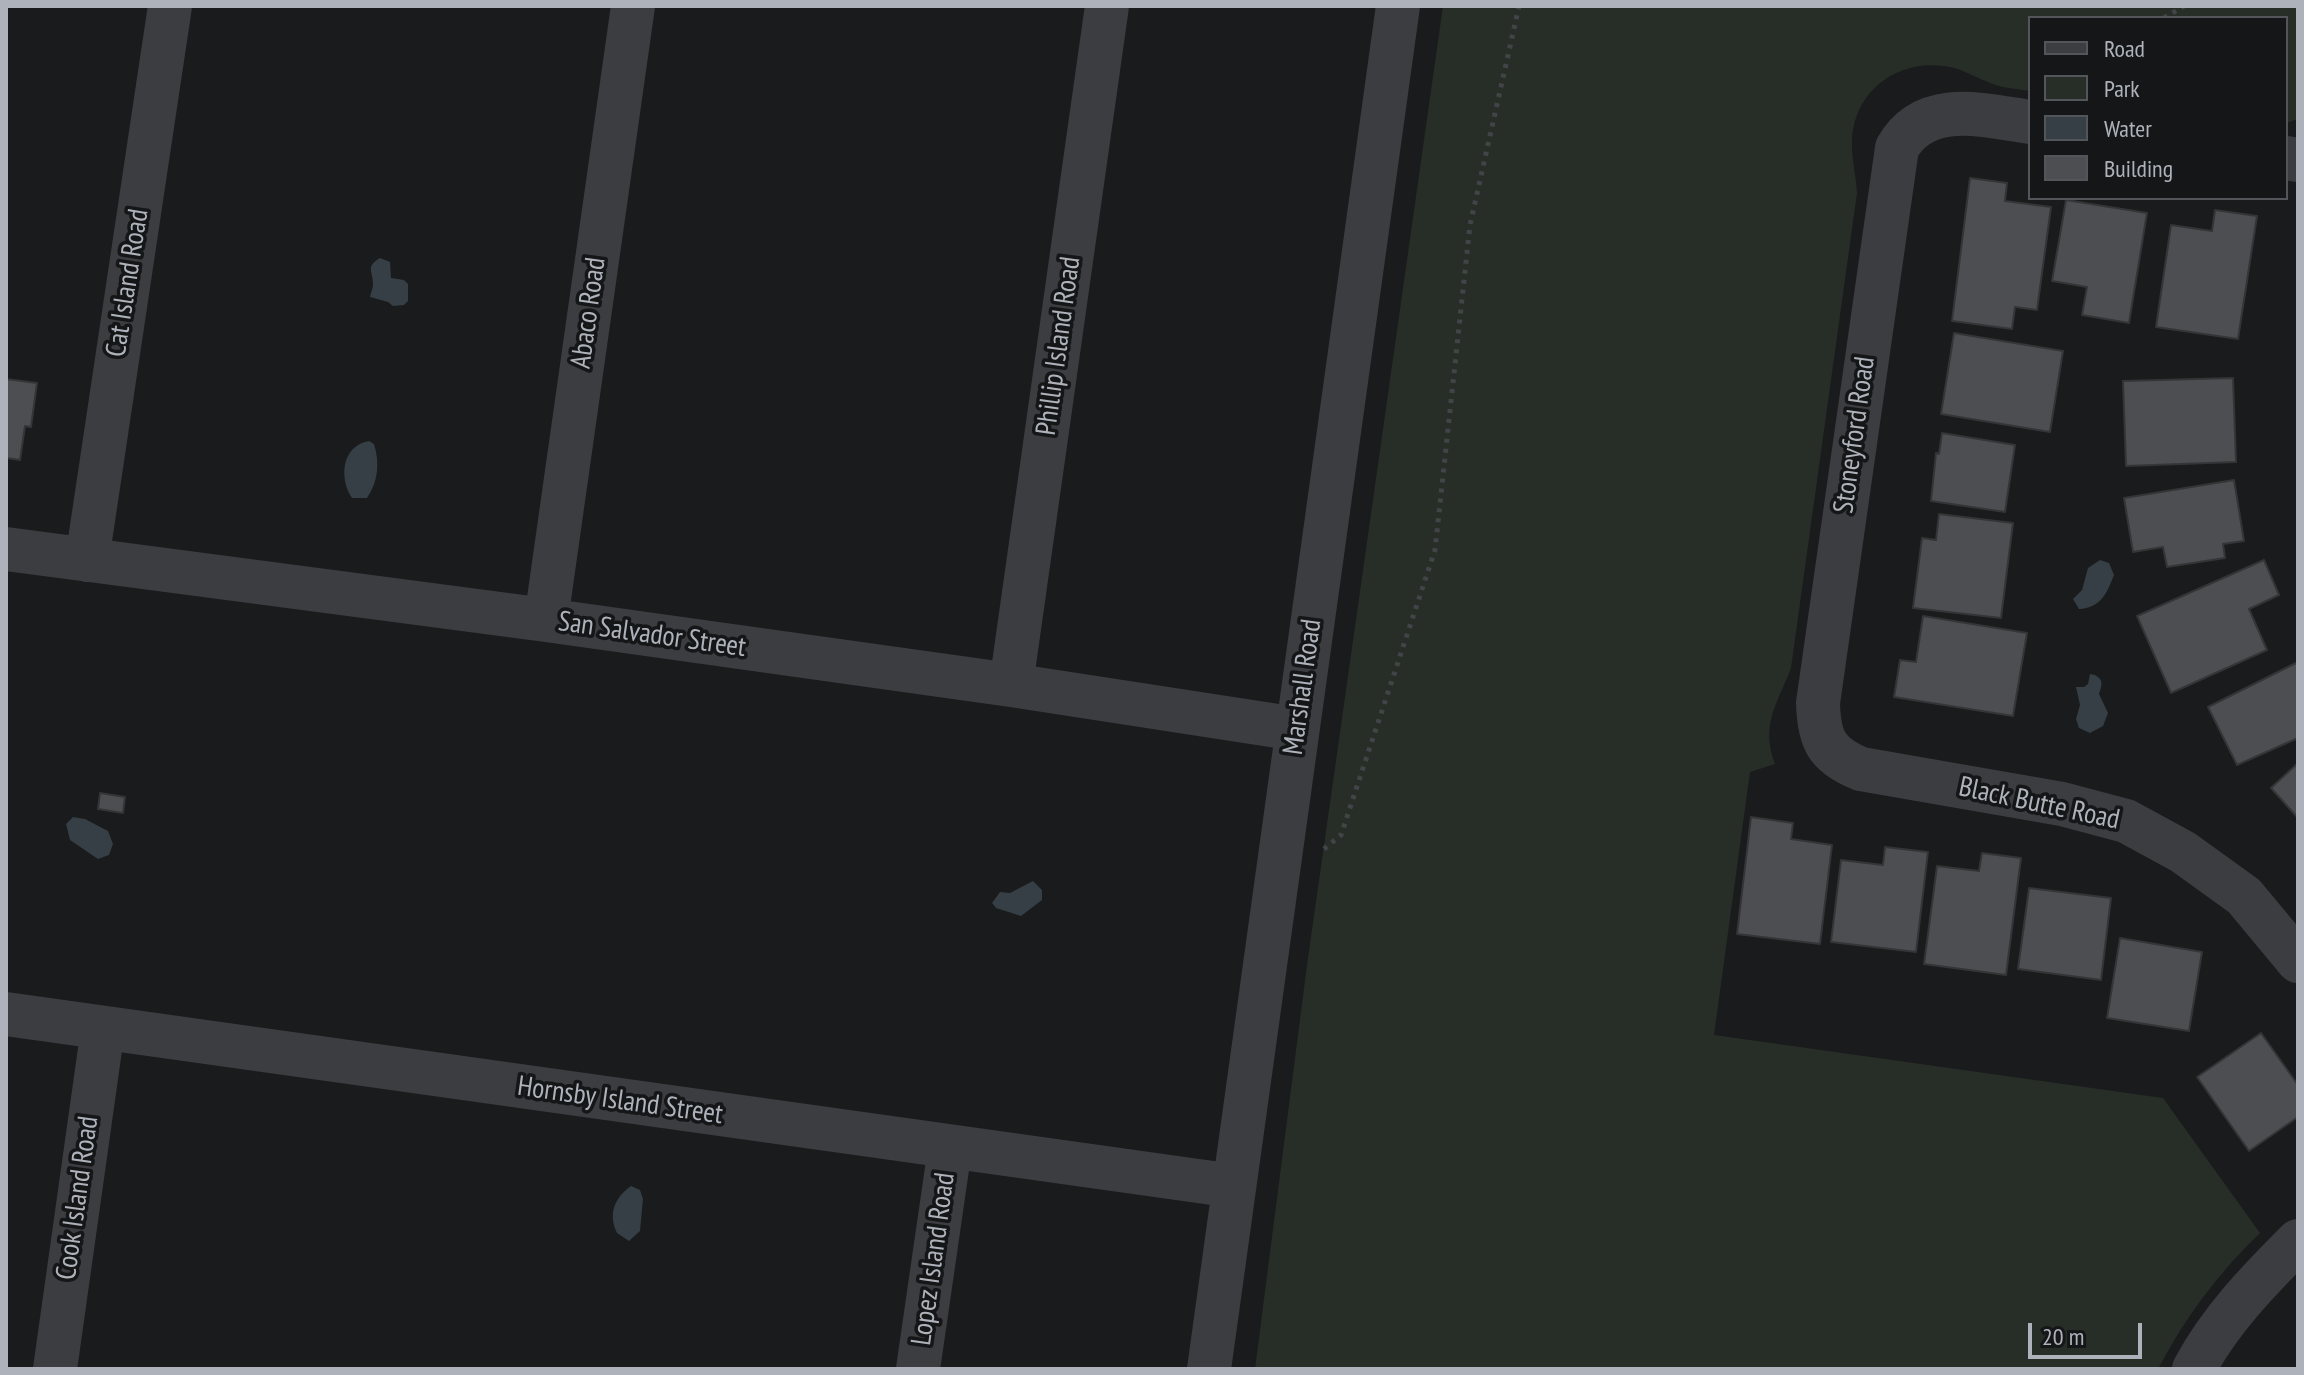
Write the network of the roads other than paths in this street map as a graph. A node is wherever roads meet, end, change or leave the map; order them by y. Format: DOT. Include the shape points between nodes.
graph roads {
  1 [pos="170,6"];
  2 [pos="633,6"];
  3 [pos="1107,6"];
  4 [pos="1398,6"];
  5 [pos="2028,122"];
  6 [pos="6,549"];
  7 [pos="87,560"];
  8 [pos="546,620"];
  9 [pos="1011,685"];
  10 [pos="1297,729"];
  11 [pos="1831,752"];
  12 [pos="2298,961"];
  13 [pos="6,1014"];
  14 [pos="103,1028"];
  15 [pos="950,1148"];
  16 [pos="1234,1186"];
  17 [pos="2298,1241"];
  18 [pos="55,1369"];
  19 [pos="918,1369"];
  20 [pos="1209,1369"];
  21 [pos="2194,1369"];
  1 -- 7 [label="street, Cat Island Road"];
  2 -- 8 [label="street, Abaco Road"];
  3 -- 9 [label="street, Phillip Island Road"];
  4 -- 10 [label="street, Marshall Road"];
  5 -- 11 [label="street, Stoneyford Road" via="1975,114 1932,117 1902,139 1893,165 1818,703 1822,735"];
  6 -- 7 [label="street, San Salvador Street"];
  7 -- 8 [label="street, San Salvador Street"];
  8 -- 9 [label="street, San Salvador Street"];
  9 -- 10 [label="street, San Salvador Street"];
  10 -- 16 [label="street, Marshall Road"];
  11 -- 12 [label="street, Black Butte Road" via="1871,771 2062,804 2126,821 2183,852 2244,896"];
  13 -- 14 [label="street, Hornsby Island Street"];
  14 -- 15 [label="street, Hornsby Island Street"];
  14 -- 18 [label="street, Cook Island Road"];
  15 -- 16 [label="street, Hornsby Island Street"];
  15 -- 19 [label="street, Lopez Island Road"];
  16 -- 20 [label="street, Marshall Road"];
  17 -- 21 [label="street" via="2246,1294"];
}
